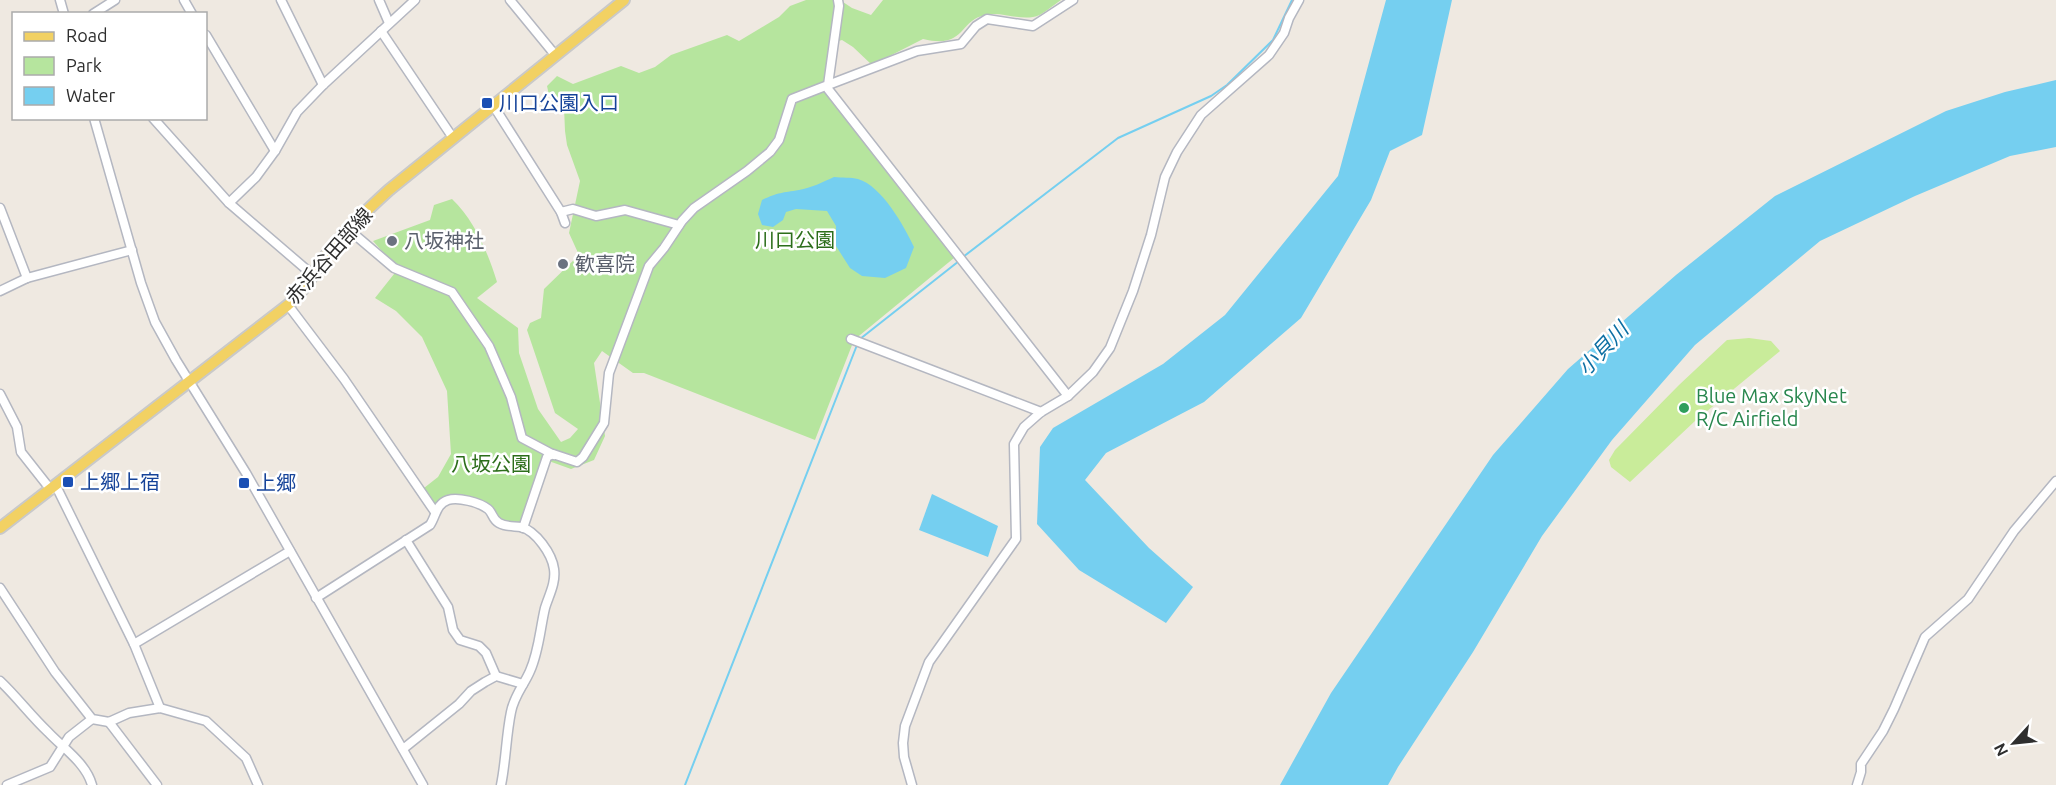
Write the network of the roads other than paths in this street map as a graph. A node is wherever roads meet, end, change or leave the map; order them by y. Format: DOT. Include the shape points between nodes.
graph roads {
  1 [pos="115,0"];
  2 [pos="281,0"];
  3 [pos="379,0"];
  4 [pos="415,0"];
  5 [pos="510,0"];
  6 [pos="624,0"];
  7 [pos="838,0"];
  8 [pos="1073,0"];
  9 [pos="1299,0"];
  10 [pos="96,12"];
  11 [pos="389,23"];
  12 [pos="381,31"];
  13 [pos="207,37"];
  14 [pos="556,56"];
  15 [pos="323,84"];
  16 [pos="828,85"];
  17 [pos="493,105"];
  18 [pos="95,120"];
  19 [pos="155,120"];
  20 [pos="453,138"];
  21 [pos="275,151"];
  22 [pos="229,203"];
  23 [pos="0,208"];
  24 [pos="561,212"];
  25 [pos="565,222"];
  26 [pos="680,225"];
  27 [pos="348,229"];
  28 [pos="132,250"];
  29 [pos="314,276"];
  30 [pos="27,278"];
  31 [pos="0,291"];
  32 [pos="288,305"];
  33 [pos="851,339"];
  34 [pos="190,382"];
  35 [pos="0,394"];
  36 [pos="1068,396"];
  37 [pos="1041,412"];
  38 [pos="554,455"];
  39 [pos="2056,481"];
  40 [pos="53,488"];
  41 [pos="435,512"];
  42 [pos="0,528"];
  43 [pos="522,528"];
  44 [pos="406,540"];
  45 [pos="290,551"];
  46 [pos="0,588"];
  47 [pos="316,598"];
  48 [pos="134,644"];
  49 [pos="496,676"];
  50 [pos="0,681"];
  51 [pos="523,684"];
  52 [pos="160,708"];
  53 [pos="92,719"];
  54 [pos="109,722"];
  55 [pos="64,745"];
  56 [pos="403,749"];
  57 [pos="7,785"];
  58 [pos="92,785"];
  59 [pos="157,785"];
  60 [pos="258,785"];
  61 [pos="423,785"];
  62 [pos="501,785"];
  63 [pos="912,785"];
  64 [pos="1857,785"];
  1 -- 10 [label="street"];
  2 -- 15 [label="street"];
  3 -- 11 [label="street"];
  4 -- 11 [label="street"];
  5 -- 14 [label="street"];
  6 -- 14 [label="main road, 赤浜谷田部線"];
  7 -- 16 [label="street"];
  8 -- 16 [label="street" via="1033,26 987,20 976,26 961,44 917,51"];
  9 -- 36 [label="street" via="1269,55 1201,115 1177,152 1165,177 1133,291 1110,348 1093,372"];
  11 -- 12 [label="street"];
  12 -- 15 [label="street"];
  12 -- 20 [label="street"];
  13 -- 21 [label="street"];
  14 -- 17 [label="main road, 赤浜谷田部線"];
  15 -- 21 [label="street" via="297,112"];
  16 -- 26 [label="street" via="792,99 770,153 694,208"];
  16 -- 36 [label="street"];
  17 -- 20 [label="main road, 赤浜谷田部線"];
  17 -- 24 [label="street"];
  18 -- 28 [label="street"];
  19 -- 22 [label="street"];
  20 -- 27 [label="main road, 赤浜谷田部線"];
  21 -- 22 [label="street"];
  22 -- 29 [label="street"];
  23 -- 30 [label="street"];
  24 -- 25 [label="street"];
  24 -- 26 [label="street" via="573,209 596,216 625,210"];
  26 -- 38 [label="street" via="649,266 621,338 609,373 604,423 577,462"];
  27 -- 29 [label="main road, 赤浜谷田部線"];
  27 -- 38 [label="street" via="394,268 452,292 489,346 511,397 522,438"];
  28 -- 30 [label="street"];
  28 -- 34 [label="street" via="155,322"];
  29 -- 32 [label="main road, 赤浜谷田部線"];
  30 -- 31 [label="street"];
  32 -- 34 [label="main road, 赤浜谷田部線"];
  32 -- 41 [label="street"];
  33 -- 37 [label="street"];
  34 -- 40 [label="main road, 赤浜谷田部線"];
  34 -- 45 [label="street"];
  35 -- 40 [label="street" via="17,427 21,452"];
  36 -- 37 [label="street"];
  37 -- 63 [label="street" via="1024,427 1014,444 1016,539 929,662 905,726 904,757"];
  38 -- 43 [label="street" via="547,457"];
  39 -- 64 [label="street" via="2014,531 1968,599 1925,637 1887,723 1861,764"];
  40 -- 42 [label="main road, 赤浜谷田部線"];
  40 -- 48 [label="street"];
  41 -- 43 [label="street" via="442,503 461,500 488,509 494,520 504,526"];
  41 -- 44 [label="street" via="430,525"];
  43 -- 51 [label="street" via="543,545 554,566 554,583 538,647"];
  44 -- 47 [label="street"];
  44 -- 49 [label="street" via="448,607 453,630 460,640 486,653"];
  45 -- 47 [label="street"];
  45 -- 48 [label="street"];
  46 -- 53 [label="street" via="55,672"];
  47 -- 56 [label="street"];
  48 -- 52 [label="street"];
  49 -- 51 [label="street"];
  49 -- 56 [label="street" via="471,691"];
  50 -- 55 [label="street"];
  51 -- 62 [label="street" via="511,711"];
  52 -- 54 [label="street" via="129,713"];
  52 -- 60 [label="street" via="206,721 246,758"];
  53 -- 54 [label="street"];
  53 -- 55 [label="street"];
  54 -- 59 [label="street"];
  55 -- 57 [label="street" via="50,767"];
  55 -- 58 [label="street"];
  56 -- 61 [label="street"];
}
